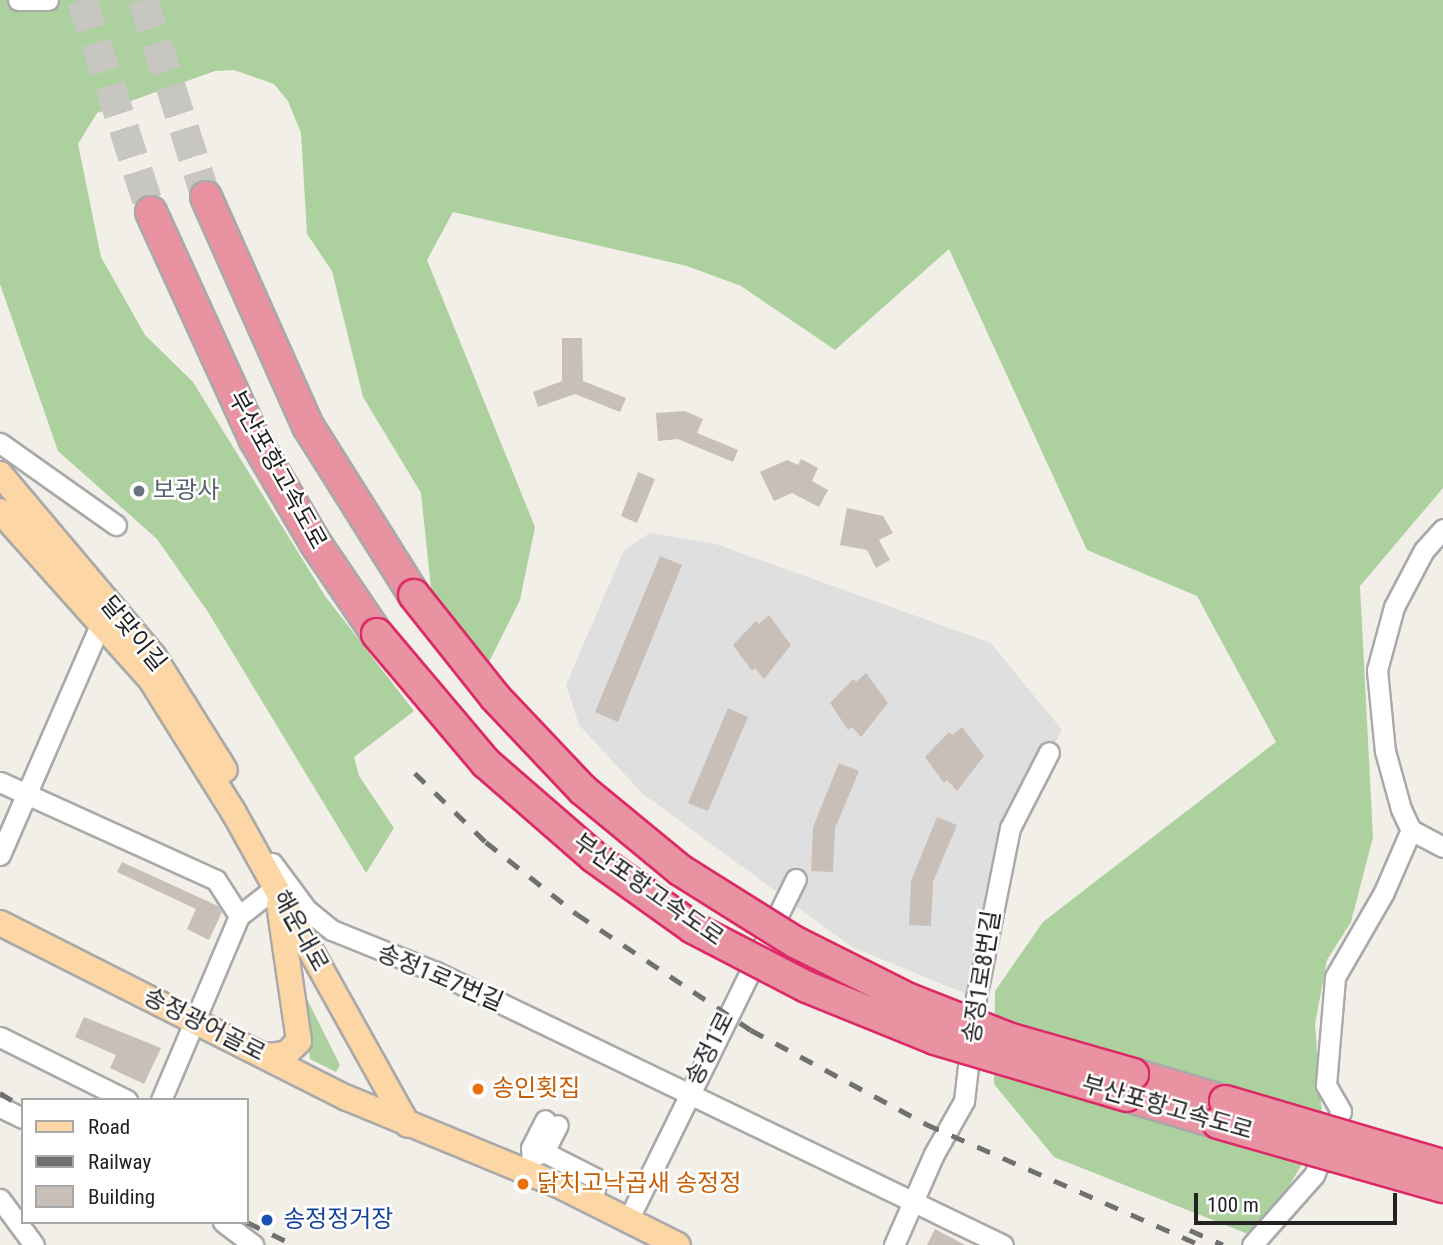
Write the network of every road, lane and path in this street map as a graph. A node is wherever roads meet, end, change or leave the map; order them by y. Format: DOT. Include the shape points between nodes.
graph roads {
  1 [pos="18,0"];
  2 [pos="47,0"];
  3 [pos="206,197"];
  4 [pos="151,212"];
  5 [pos="0,443"];
  6 [pos="0,474"];
  7 [pos="0,511"];
  8 [pos="116,525"];
  9 [pos="1443,529"];
  10 [pos="0,534"];
  11 [pos="44,560"];
  12 [pos="101,623"];
  13 [pos="1049,752"];
  14 [pos="0,782"];
  15 [pos="27,796"];
  16 [pos="233,811"];
  17 [pos="1411,830"];
  18 [pos="1443,847"];
  19 [pos="0,855"];
  20 [pos="796,879"];
  21 [pos="277,890"];
  22 [pos="239,916"];
  23 [pos="0,923"];
  24 [pos="195,1020"];
  25 [pos="0,1037"];
  26 [pos="266,1056"];
  27 [pos="1130,1086"];
  28 [pos="688,1094"];
  29 [pos="123,1098"];
  30 [pos="162,1098"];
  31 [pos="0,1107"];
  32 [pos="1222,1112"];
  33 [pos="21,1117"];
  34 [pos="552,1123"];
  35 [pos="408,1125"];
  36 [pos="534,1160"];
  37 [pos="1443,1165"];
  38 [pos="1443,1187"];
  39 [pos="0,1199"];
  40 [pos="914,1201"];
  41 [pos="628,1220"];
  42 [pos="226,1224"];
  43 [pos="34,1245"];
  44 [pos="253,1245"];
  45 [pos="678,1245"];
  46 [pos="894,1245"];
  47 [pos="1003,1245"];
  48 [pos="1252,1245"];
  1 -- 2 [label="street"];
  3 -- 27 [label="highway, 부산포항고속도로, bridge" via="308,426 414,595 495,697 583,790 680,870 795,942 909,999"];
  4 -- 27 [label="highway, 부산포항고속도로, bridge" via="255,440 316,544 377,634 486,763 594,857 693,928 807,987 935,1039"];
  5 -- 8 [label="street"];
  6 -- 16 [label="main road, 달맞이길" via="154,657 229,778"];
  7 -- 11 [label="main road, 해운대로"];
  9 -- 17 [label="street" via="1424,550 1394,607 1377,670 1385,751"];
  10 -- 11 [label="main road"];
  11 -- 12 [label="main road, 해운대로"];
  12 -- 15 [label="street"];
  12 -- 16 [label="main road, 해운대로" via="151,680"];
  13 -- 40 [label="street, 송정1로8번길" via="1010,828 976,998 964,1101"];
  14 -- 15 [label="street"];
  15 -- 19 [label="street"];
  15 -- 22 [label="street" via="216,880"];
  16 -- 21 [label="main road, 해운대로"];
  16 -- 28 [label="street, 송정1로7번길" via="321,924 436,972"];
  17 -- 18 [label="street"];
  17 -- 48 [label="street" via="1384,892 1335,977 1326,1085 1341,1111 1314,1175"];
  20 -- 28 [label="street, 송정1로"];
  21 -- 22 [label="street"];
  21 -- 26 [label="main road" via="299,1041 286,1054"];
  21 -- 35 [label="main road, 해운대로"];
  22 -- 24 [label="street"];
  23 -- 24 [label="main road, 송정광어골로"];
  24 -- 26 [label="main road, 송정광어골로"];
  24 -- 30 [label="street"];
  25 -- 29 [label="street"];
  26 -- 35 [label="main road, 송정광어골로"];
  27 -- 32 [label="highway, 부산포항고속도로"];
  28 -- 40 [label="street"];
  28 -- 41 [label="street, 송정1로"];
  31 -- 33 [label="street"];
  32 -- 37 [label="highway, 부산포항고속도로, bridge"];
  32 -- 38 [label="highway, 부산포항고속도로, bridge"];
  34 -- 36 [label="street"];
  35 -- 36 [label="main road"];
  36 -- 41 [label="main road" via="592,1202"];
  39 -- 43 [label="street"];
  40 -- 46 [label="street, 송정1로8번길"];
  40 -- 47 [label="street"];
  41 -- 45 [label="main road"];
  42 -- 44 [label="street"];
}
